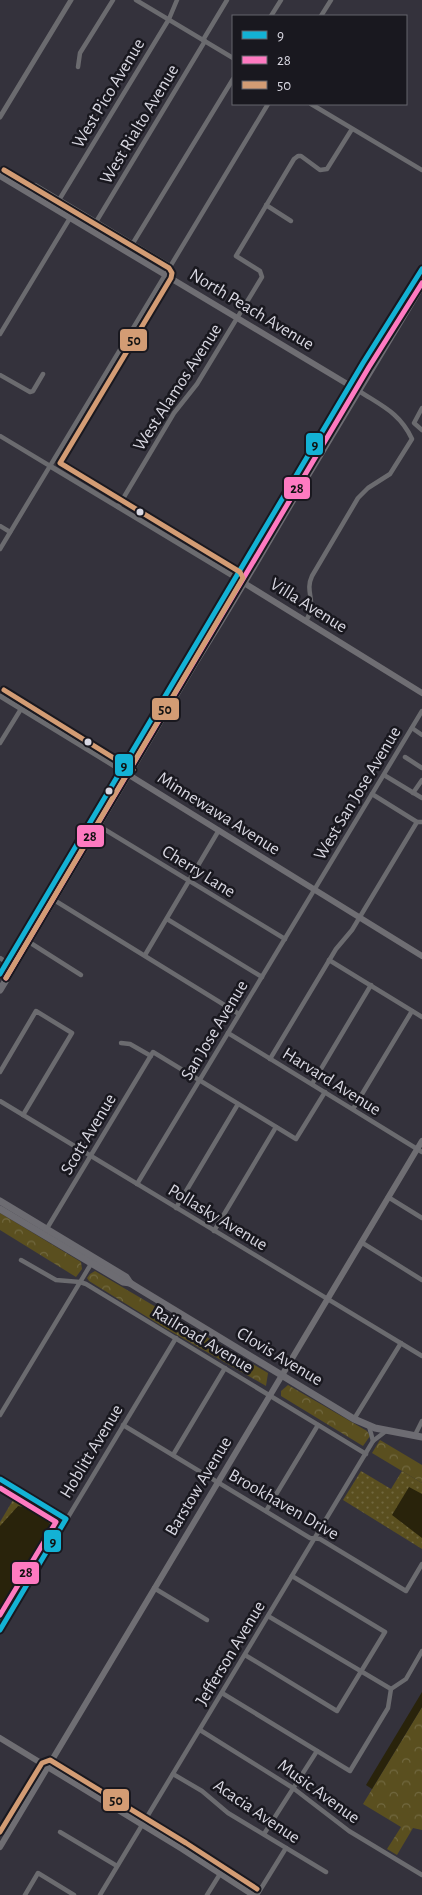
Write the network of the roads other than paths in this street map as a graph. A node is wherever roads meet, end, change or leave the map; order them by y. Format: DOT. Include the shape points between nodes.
graph roads {
  1 [pos="71,0"];
  2 [pos="113,0"];
  3 [pos="136,0"];
  4 [pos="177,0"];
  5 [pos="227,0"];
  6 [pos="280,0"];
  7 [pos="331,0"];
  8 [pos="272,15"];
  9 [pos="323,15"];
  10 [pos="169,19"];
  11 [pos="204,40"];
  12 [pos="232,57"];
  13 [pos="78,67"];
  14 [pos="232,81"];
  15 [pos="267,105"];
  16 [pos="313,105"];
  17 [pos="0,117"];
  18 [pos="352,129"];
  19 [pos="422,170"];
  20 [pos="0,176"];
  21 [pos="30,194"];
  22 [pos="59,200"];
  23 [pos="266,206"];
  24 [pos="70,218"];
  25 [pos="291,221"];
  26 [pos="96,222"];
  27 [pos="133,243"];
  28 [pos="170,266"];
  29 [pos="422,269"];
  30 [pos="165,274"];
  31 [pos="422,285"];
  32 [pos="236,318"];
  33 [pos="0,334"];
  34 [pos="44,374"];
  35 [pos="0,375"];
  36 [pos="350,386"];
  37 [pos="359,391"];
  38 [pos="422,408"];
  39 [pos="422,430"];
  40 [pos="0,436"];
  41 [pos="313,450"];
  42 [pos="50,466"];
  43 [pos="300,486"];
  44 [pos="118,507"];
  45 [pos="0,526"];
  46 [pos="10,532"];
  47 [pos="0,549"];
  48 [pos="236,578"];
  49 [pos="245,583"];
  50 [pos="306,621"];
  51 [pos="201,638"];
  52 [pos="179,674"];
  53 [pos="188,676"];
  54 [pos="422,693"];
  55 [pos="0,696"];
  56 [pos="21,709"];
  57 [pos="422,711"];
  58 [pos="162,720"];
  59 [pos="412,728"];
  60 [pos="422,735"];
  61 [pos="0,743"];
  62 [pos="406,757"];
  63 [pos="422,768"];
  64 [pos="121,770"];
  65 [pos="129,775"];
  66 [pos="384,775"];
  67 [pos="422,780"];
  68 [pos="413,793"];
  69 [pos="372,794"];
  70 [pos="422,798"];
  71 [pos="420,822"];
  72 [pos="99,826"];
  73 [pos="219,830"];
  74 [pos="56,880"];
  75 [pos="189,881"];
  76 [pos="315,890"];
  77 [pos="46,898"];
  78 [pos="54,900"];
  79 [pos="167,918"];
  80 [pos="360,918"];
  81 [pos="284,939"];
  82 [pos="29,942"];
  83 [pos="145,955"];
  84 [pos="422,956"];
  85 [pos="0,958"];
  86 [pos="329,960"];
  87 [pos="7,962"];
  88 [pos="14,967"];
  89 [pos="0,974"];
  90 [pos="81,975"];
  91 [pos="262,977"];
  92 [pos="371,985"];
  93 [pos="0,990"];
  94 [pos="412,1011"];
  95 [pos="239,1014"];
  96 [pos="422,1017"];
  97 [pos="228,1033"];
  98 [pos="121,1043"];
  99 [pos="152,1054"];
  100 [pos="270,1059"];
  101 [pos="0,1072"];
  102 [pos="199,1080"];
  103 [pos="312,1084"];
  104 [pos="325,1092"];
  105 [pos="0,1101"];
  106 [pos="238,1104"];
  107 [pos="353,1109"];
  108 [pos="23,1115"];
  109 [pos="276,1127"];
  110 [pos="422,1141"];
  111 [pos="420,1150"];
  112 [pos="91,1156"];
  113 [pos="137,1184"];
  114 [pos="388,1197"];
  115 [pos="0,1201"];
  116 [pos="176,1208"];
  117 [pos="3,1211"];
  118 [pos="422,1218"];
  119 [pos="46,1230"];
  120 [pos="214,1231"];
  121 [pos="361,1242"];
  122 [pos="21,1260"];
  123 [pos="92,1260"];
  124 [pos="422,1280"];
  125 [pos="80,1282"];
  126 [pos="130,1283"];
  127 [pos="328,1299"];
  128 [pos="176,1338"];
  129 [pos="400,1343"];
  130 [pos="422,1356"];
  131 [pos="225,1368"];
  132 [pos="283,1376"];
  133 [pos="270,1396"];
  134 [pos="0,1415"];
  135 [pos="354,1419"];
  136 [pos="422,1421"];
  137 [pos="123,1425"];
  138 [pos="318,1425"];
  139 [pos="368,1425"];
  140 [pos="387,1430"];
  141 [pos="419,1436"];
  142 [pos="373,1441"];
  143 [pos="366,1454"];
  144 [pos="173,1455"];
  145 [pos="0,1479"];
  146 [pos="218,1482"];
  147 [pos="266,1511"];
  148 [pos="66,1520"];
  149 [pos="315,1538"];
  150 [pos="422,1564"];
  151 [pos="292,1576"];
  152 [pos="154,1588"];
  153 [pos="268,1616"];
  154 [pos="207,1620"];
  155 [pos="0,1630"];
  156 [pos="422,1651"];
  157 [pos="245,1656"];
  158 [pos="361,1672"];
  159 [pos="391,1689"];
  160 [pos="222,1693"];
  161 [pos="200,1730"];
  162 [pos="0,1738"];
  163 [pos="317,1751"];
  164 [pos="48,1767"];
  165 [pos="174,1774"];
  166 [pos="293,1788"];
  167 [pos="143,1825"];
  168 [pos="60,1832"];
  169 [pos="264,1834"];
  170 [pos="0,1847"];
  171 [pos="286,1848"];
  172 [pos="117,1866"];
  173 [pos="326,1872"];
  174 [pos="220,1874"];
  175 [pos="422,1875"];
  176 [pos="25,1895"];
  177 [pos="74,1895"];
  178 [pos="100,1895"];
  179 [pos="207,1895"];
  180 [pos="252,1895"];
  181 [pos="257,1895"];
  1 -- 17 [label="street"];
  2 -- 13 [label="street" via="80,53"];
  3 -- 10 [label="street"];
  4 -- 10 [label="street, West Pico Avenue"];
  5 -- 11 [label="street, West Rialto Avenue"];
  6 -- 8 [label="street"];
  7 -- 9 [label="street"];
  10 -- 11 [label="street"];
  10 -- 22 [label="street, West Pico Avenue"];
  11 -- 12 [label="street"];
  11 -- 26 [label="street, West Rialto Avenue"];
  14 -- 27 [label="street"];
  15 -- 28 [label="street"];
  16 -- 18 [label="street"];
  18 -- 19 [label="street"];
  18 -- 23 [label="street, West Alamos Avenue" via="327,170 320,170 298,156"];
  20 -- 21 [label="main road, North Peach Avenue"];
  21 -- 22 [label="street" via="35,185"];
  21 -- 24 [label="main road, North Peach Avenue"];
  22 -- 26 [label="street"];
  23 -- 25 [label="street"];
  23 -- 32 [label="street, West Alamos Avenue" via="236,256 262,274"];
  24 -- 30 [label="main road, North Peach Avenue"];
  24 -- 33 [label="street"];
  26 -- 27 [label="street"];
  27 -- 28 [label="street"];
  28 -- 30 [label="street"];
  29 -- 36 [label="main road"];
  30 -- 32 [label="main road, North Peach Avenue"];
  30 -- 42 [label="street"];
  31 -- 37 [label="main road"];
  32 -- 36 [label="main road, North Peach Avenue"];
  32 -- 44 [label="street, West Alamos Avenue"];
  34 -- 35 [label="street" via="30,392"];
  36 -- 37 [label="main road, North Peach Avenue"];
  36 -- 41 [label="main road"];
  37 -- 43 [label="main road"];
  37 -- 50 [label="street" via="396,415 412,440 390,474 358,498 312,576 309,584 312,609"];
  38 -- 39 [label="street" via="414,423"];
  40 -- 42 [label="street, Villa Avenue"];
  41 -- 43 [label="main road" via="314,456 300,479"];
  41 -- 48 [label="main road"];
  42 -- 44 [label="street, Villa Avenue"];
  42 -- 46 [label="street"];
  43 -- 49 [label="main road"];
  44 -- 48 [label="street, Villa Avenue"];
  45 -- 46 [label="street"];
  46 -- 47 [label="street"];
  48 -- 49 [label="main road, Villa Avenue"];
  48 -- 51 [label="main road"];
  49 -- 50 [label="main road, Villa Avenue"];
  49 -- 53 [label="main road"];
  50 -- 54 [label="main road, Villa Avenue"];
  51 -- 52 [label="main road"];
  51 -- 53 [label="main road" via="202,644 185,671"];
  52 -- 58 [label="main road" via="180,680 162,713"];
  52 -- 64 [label="main road"];
  53 -- 58 [label="main road"];
  55 -- 56 [label="street, Minnewawa Avenue"];
  56 -- 61 [label="street"];
  56 -- 64 [label="street, Minnewawa Avenue"];
  57 -- 59 [label="street, West San Jose Avenue"];
  58 -- 65 [label="main road"];
  59 -- 60 [label="street"];
  59 -- 66 [label="street, West San Jose Avenue"];
  62 -- 63 [label="street"];
  64 -- 65 [label="street, Minnewawa Avenue"];
  64 -- 74 [label="main road"];
  65 -- 72 [label="main road"];
  65 -- 73 [label="main road, Minnewawa Avenue"];
  66 -- 68 [label="street"];
  66 -- 69 [label="street, West San Jose Avenue"];
  67 -- 68 [label="street"];
  68 -- 70 [label="street"];
  69 -- 71 [label="street"];
  69 -- 76 [label="street, West San Jose Avenue"];
  71 -- 80 [label="street"];
  72 -- 75 [label="street, Cherry Lane"];
  72 -- 78 [label="main road"];
  73 -- 75 [label="street"];
  73 -- 76 [label="main road, Minnewawa Avenue"];
  74 -- 77 [label="main road"];
  74 -- 78 [label="main road"];
  75 -- 79 [label="street"];
  75 -- 81 [label="street, Cherry Lane"];
  76 -- 80 [label="main road, Minnewawa Avenue"];
  76 -- 81 [label="street, San Jose Avenue"];
  77 -- 82 [label="main road" via="47,903"];
  77 -- 87 [label="main road"];
  78 -- 82 [label="main road"];
  78 -- 83 [label="street"];
  79 -- 83 [label="street"];
  79 -- 91 [label="street"];
  80 -- 84 [label="main road, Minnewawa Avenue"];
  80 -- 86 [label="street"];
  81 -- 91 [label="street, San Jose Avenue"];
  82 -- 88 [label="main road"];
  82 -- 90 [label="street"];
  83 -- 95 [label="street"];
  85 -- 87 [label="street"];
  86 -- 92 [label="street"];
  86 -- 100 [label="street"];
  87 -- 88 [label="street"];
  87 -- 89 [label="main road"];
  88 -- 93 [label="main road"];
  91 -- 95 [label="street, San Jose Avenue"];
  92 -- 94 [label="street"];
  92 -- 103 [label="street"];
  94 -- 96 [label="street"];
  94 -- 107 [label="street"];
  95 -- 97 [label="street, San Jose Avenue"];
  97 -- 100 [label="street, Harvard Avenue"];
  97 -- 102 [label="street, San Jose Avenue"];
  98 -- 99 [label="street"];
  99 -- 102 [label="street"];
  99 -- 112 [label="street, Scott Avenue"];
  100 -- 103 [label="street, Harvard Avenue"];
  101 -- 108 [label="street" via="36,1011 72,1033"];
  102 -- 106 [label="street"];
  102 -- 113 [label="street, San Jose Avenue"];
  103 -- 104 [label="street, Harvard Avenue"];
  104 -- 107 [label="street, Harvard Avenue"];
  104 -- 109 [label="street" via="296,1139"];
  105 -- 108 [label="street, Pollasky Avenue"];
  106 -- 109 [label="street"];
  106 -- 116 [label="street"];
  107 -- 111 [label="street, Harvard Avenue"];
  108 -- 112 [label="street, Pollasky Avenue"];
  109 -- 120 [label="street"];
  110 -- 111 [label="main road, Barstow Avenue"];
  111 -- 114 [label="main road, Barstow Avenue"];
  112 -- 113 [label="street, Pollasky Avenue"];
  112 -- 119 [label="street, Scott Avenue"];
  113 -- 116 [label="street, Pollasky Avenue"];
  114 -- 118 [label="street"];
  114 -- 121 [label="main road, Barstow Avenue"];
  115 -- 119 [label="main road, Clovis Avenue"];
  116 -- 120 [label="street, Pollasky Avenue"];
  117 -- 119 [label="main road"];
  117 -- 123 [label="main road" via="52,1241"];
  119 -- 123 [label="main road, Clovis Avenue"];
  120 -- 127 [label="street, Pollasky Avenue"];
  121 -- 124 [label="street"];
  121 -- 127 [label="main road, Barstow Avenue"];
  122 -- 125 [label="street, Railroad Avenue" via="56,1280"];
  123 -- 125 [label="street"];
  123 -- 126 [label="main road, Clovis Avenue" via="123,1282"];
  123 -- 126 [label="main road, Clovis Avenue" via="126,1277"];
  125 -- 128 [label="street, Railroad Avenue"];
  125 -- 134 [label="street"];
  126 -- 132 [label="main road, Clovis Avenue"];
  127 -- 129 [label="street, Pollasky Avenue"];
  127 -- 132 [label="main road, Barstow Avenue"];
  128 -- 131 [label="street, Railroad Avenue"];
  128 -- 137 [label="street, Hoblitt Avenue"];
  129 -- 130 [label="street, Pollasky Avenue"];
  129 -- 135 [label="street"];
  131 -- 133 [label="street, Railroad Avenue"];
  131 -- 144 [label="street"];
  132 -- 133 [label="main road, Barstow Avenue"];
  132 -- 135 [label="main road, Clovis Avenue"];
  133 -- 138 [label="street, Railroad Avenue"];
  133 -- 146 [label="main road, Barstow Avenue"];
  135 -- 139 [label="main road, Clovis Avenue"];
  136 -- 141 [label="street"];
  137 -- 144 [label="street, Brookhaven Drive"];
  137 -- 148 [label="street, Hoblitt Avenue"];
  138 -- 143 [label="street, Railroad Avenue"];
  138 -- 147 [label="street"];
  139 -- 140 [label="main road, Clovis Avenue"];
  139 -- 142 [label="street"];
  140 -- 141 [label="main road, Clovis Avenue"];
  140 -- 142 [label="street, Jefferson Avenue"];
  142 -- 143 [label="street, Jefferson Avenue"];
  143 -- 149 [label="street, Jefferson Avenue"];
  144 -- 146 [label="street, Brookhaven Drive"];
  145 -- 148 [label="street"];
  146 -- 147 [label="street, Brookhaven Drive"];
  146 -- 152 [label="main road, Barstow Avenue"];
  147 -- 149 [label="street, Brookhaven Drive"];
  148 -- 155 [label="street, Hoblitt Avenue"];
  149 -- 150 [label="street, Brookhaven Drive" via="406,1591"];
  149 -- 151 [label="street, Jefferson Avenue"];
  151 -- 153 [label="street, Jefferson Avenue"];
  151 -- 158 [label="street" via="385,1632"];
  152 -- 154 [label="street"];
  152 -- 164 [label="main road, Barstow Avenue"];
  153 -- 157 [label="street, Jefferson Avenue"];
  153 -- 158 [label="street"];
  156 -- 159 [label="street" via="406,1679"];
  157 -- 158 [label="street" via="337,1712"];
  157 -- 160 [label="street, Jefferson Avenue"];
  158 -- 159 [label="street"];
  159 -- 163 [label="street" via="388,1708 350,1771"];
  160 -- 161 [label="street, Jefferson Avenue"];
  160 -- 163 [label="street"];
  161 -- 165 [label="street, Jefferson Avenue"];
  161 -- 166 [label="street, Music Avenue"];
  162 -- 164 [label="main road"];
  163 -- 166 [label="street"];
  164 -- 167 [label="main road"];
  164 -- 170 [label="main road, Barstow Avenue"];
  165 -- 167 [label="street, Jefferson Avenue"];
  165 -- 169 [label="street, Acacia Avenue"];
  166 -- 169 [label="street"];
  166 -- 175 [label="street, Music Avenue" via="349,1831"];
  167 -- 172 [label="street, Jefferson Avenue"];
  167 -- 174 [label="main road"];
  168 -- 172 [label="street"];
  169 -- 171 [label="street, Acacia Avenue"];
  171 -- 173 [label="street, Acacia Avenue"];
  171 -- 181 [label="street"];
  172 -- 178 [label="street, Jefferson Avenue"];
  174 -- 179 [label="street"];
  174 -- 180 [label="main road"];
  176 -- 177 [label="street" via="38,1873"];
}
